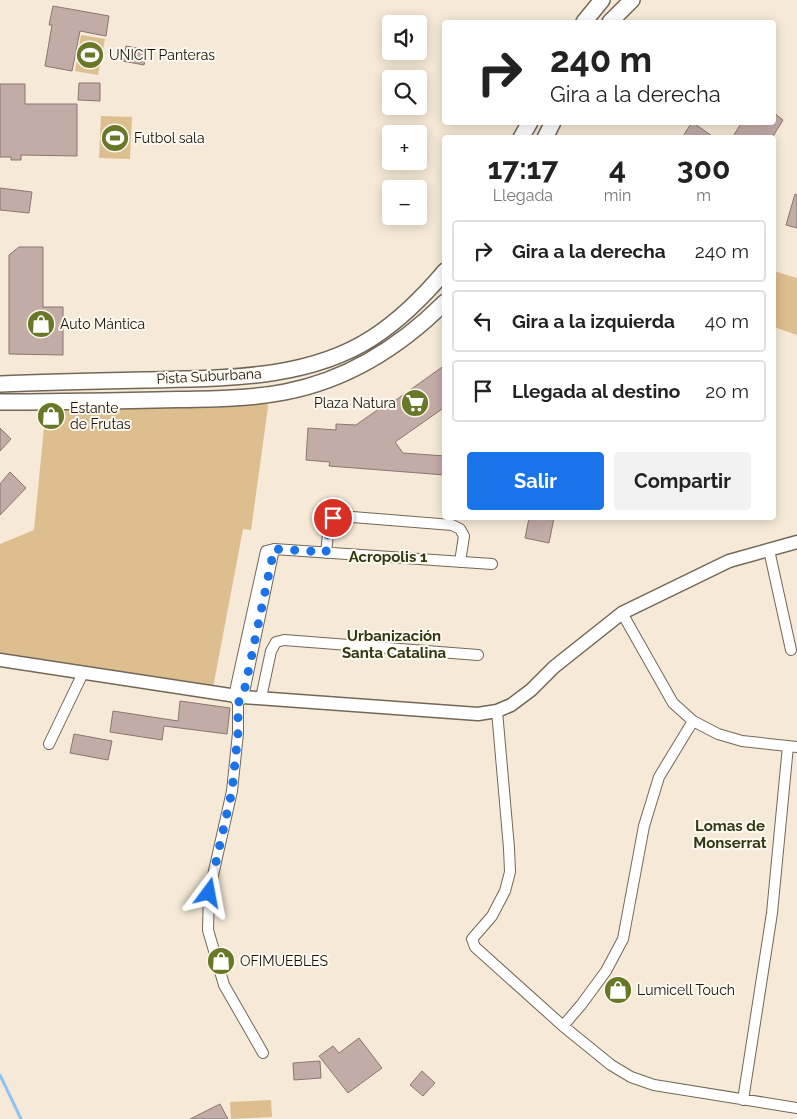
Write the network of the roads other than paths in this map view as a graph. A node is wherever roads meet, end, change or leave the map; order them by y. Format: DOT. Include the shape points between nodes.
graph roads {
  1 [pos="602,0"];
  2 [pos="621,0"];
  3 [pos="632,0"];
  4 [pos="586,20"];
  5 [pos="606,20"];
  6 [pos="612,20"];
  7 [pos="442,275"];
  8 [pos="442,305"];
  9 [pos="0,384"];
  10 [pos="0,402"];
  11 [pos="797,542"];
  12 [pos="769,550"];
  13 [pos="326,552"];
  14 [pos="460,562"];
  15 [pos="492,564"];
  16 [pos="622,614"];
  17 [pos="791,650"];
  18 [pos="478,655"];
  19 [pos="0,660"];
  20 [pos="83,674"];
  21 [pos="261,698"];
  22 [pos="238,699"];
  23 [pos="497,711"];
  24 [pos="693,721"];
  25 [pos="49,744"];
  26 [pos="793,747"];
  27 [pos="563,1026"];
  28 [pos="263,1053"];
  29 [pos="743,1100"];
  30 [pos="797,1108"];
  1 -- 4 [label="main road"];
  2 -- 5 [label="main road"];
  3 -- 6 [label="main road"];
  7 -- 9 [label="main road, Pista Suburbana" via="411,308 372,338 344,352 290,369 228,378"];
  8 -- 10 [label="main road, Pista Suburbana" via="399,342 351,370 285,392 210,399"];
  11 -- 12 [label="street"];
  12 -- 16 [label="street" via="729,560"];
  12 -- 17 [label="street"];
  13 -- 14 [label="street"];
  13 -- 14 [label="street" via="329,526 333,518 340,516 452,525 464,536"];
  13 -- 22 [label="street" via="274,549"];
  14 -- 15 [label="street"];
  16 -- 23 [label="street" via="554,667 512,705"];
  16 -- 24 [label="street" via="673,702"];
  18 -- 21 [label="street" via="284,640 276,642 271,651"];
  19 -- 20 [label="street"];
  20 -- 22 [label="street"];
  20 -- 25 [label="street"];
  21 -- 22 [label="street"];
  21 -- 23 [label="street" via="478,714"];
  22 -- 28 [label="street" via="232,791 209,893 208,930 224,984"];
  23 -- 27 [label="street" via="510,872 492,916 472,943"];
  24 -- 26 [label="street" via="718,734 742,741"];
  24 -- 27 [label="street" via="658,777 644,826 623,939 606,971"];
  26 -- 29 [label="street"];
  27 -- 29 [label="street" via="631,1077 654,1085"];
  29 -- 30 [label="street"];
}
